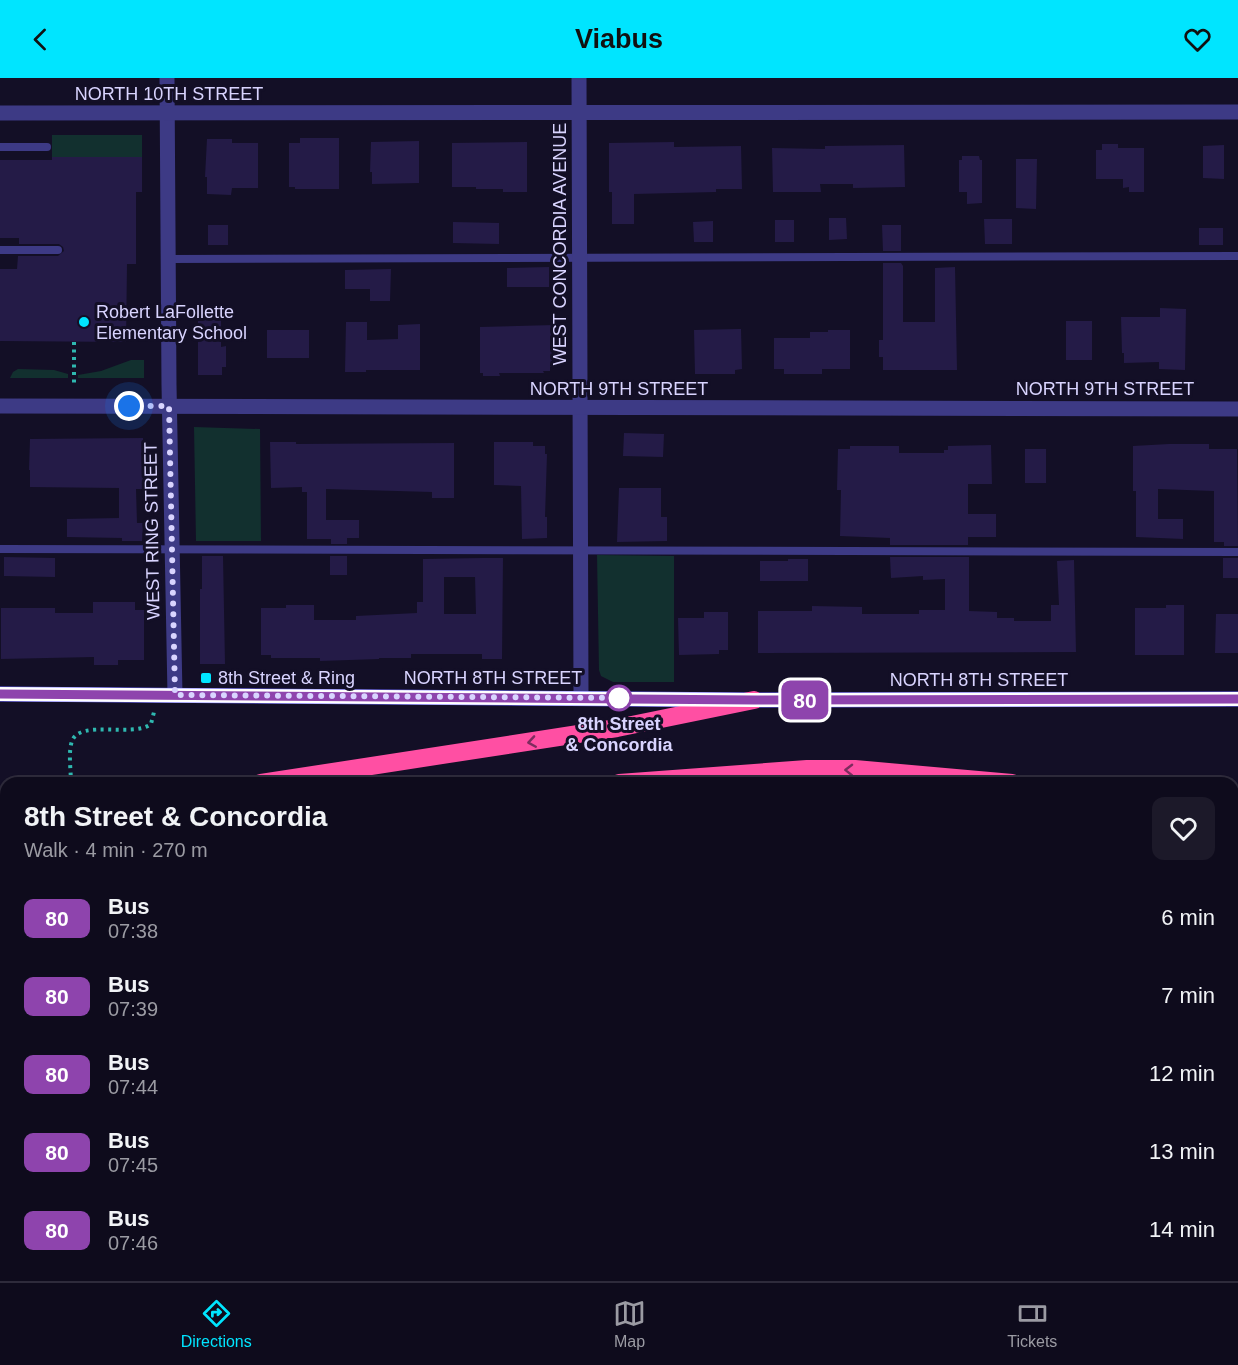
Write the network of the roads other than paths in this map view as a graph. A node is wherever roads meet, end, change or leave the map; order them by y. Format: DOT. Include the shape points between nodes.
graph roads {
  1 [pos="167,78"];
  2 [pos="579,78"];
  3 [pos="579,112"];
  4 [pos="1238,112"];
  5 [pos="0,113"];
  6 [pos="167,114"];
  7 [pos="0,147"];
  8 [pos="47,147"];
  9 [pos="0,250"];
  10 [pos="58,250"];
  11 [pos="1238,256"];
  12 [pos="579,257"];
  13 [pos="167,259"];
  14 [pos="0,406"];
  15 [pos="169,406"];
  16 [pos="580,408"];
  17 [pos="1238,409"];
  18 [pos="0,549"];
  19 [pos="173,549"];
  20 [pos="580,551"];
  21 [pos="1238,552"];
  22 [pos="0,694"];
  23 [pos="175,695"];
  24 [pos="581,698"];
  25 [pos="1238,699"];
  26 [pos="754,700"];
  27 [pos="300,777"];
  28 [pos="700,777"];
  29 [pos="941,777"];
  1 -- 6 [label="street, WEST RING STREET"];
  2 -- 3 [label="street, WEST CONCORDIA AVENUE"];
  3 -- 4 [label="street, NORTH 10TH STREET"];
  3 -- 6 [label="street, NORTH 10TH STREET"];
  3 -- 12 [label="street, WEST CONCORDIA AVENUE"];
  5 -- 6 [label="street, NORTH 10TH STREET"];
  6 -- 13 [label="street, WEST RING STREET"];
  7 -- 8 [label="lane"];
  9 -- 10 [label="lane"];
  11 -- 12 [label="lane"];
  12 -- 13 [label="lane"];
  12 -- 16 [label="street, WEST CONCORDIA AVENUE"];
  13 -- 15 [label="street, WEST RING STREET"];
  14 -- 15 [label="street, NORTH 9TH STREET"];
  15 -- 16 [label="street, NORTH 9TH STREET"];
  15 -- 19 [label="street, WEST RING STREET"];
  16 -- 17 [label="street, NORTH 9TH STREET"];
  16 -- 20 [label="street, WEST CONCORDIA AVENUE"];
  18 -- 19 [label="lane"];
  19 -- 20 [label="lane"];
  19 -- 23 [label="street, WEST RING STREET"];
  20 -- 21 [label="lane"];
  20 -- 24 [label="street, WEST CONCORDIA AVENUE"];
  22 -- 23 [label="street, NORTH 8TH STREET"];
  23 -- 24 [label="street, NORTH 8TH STREET"];
  24 -- 26 [label="street, NORTH 8TH STREET"];
  25 -- 26 [label="street, NORTH 8TH STREET"];
  26 -- 27 [label="highway, one-way" via="617,728"];
  29 -- 28 [label="highway, one-way" via="846,769"];
}
